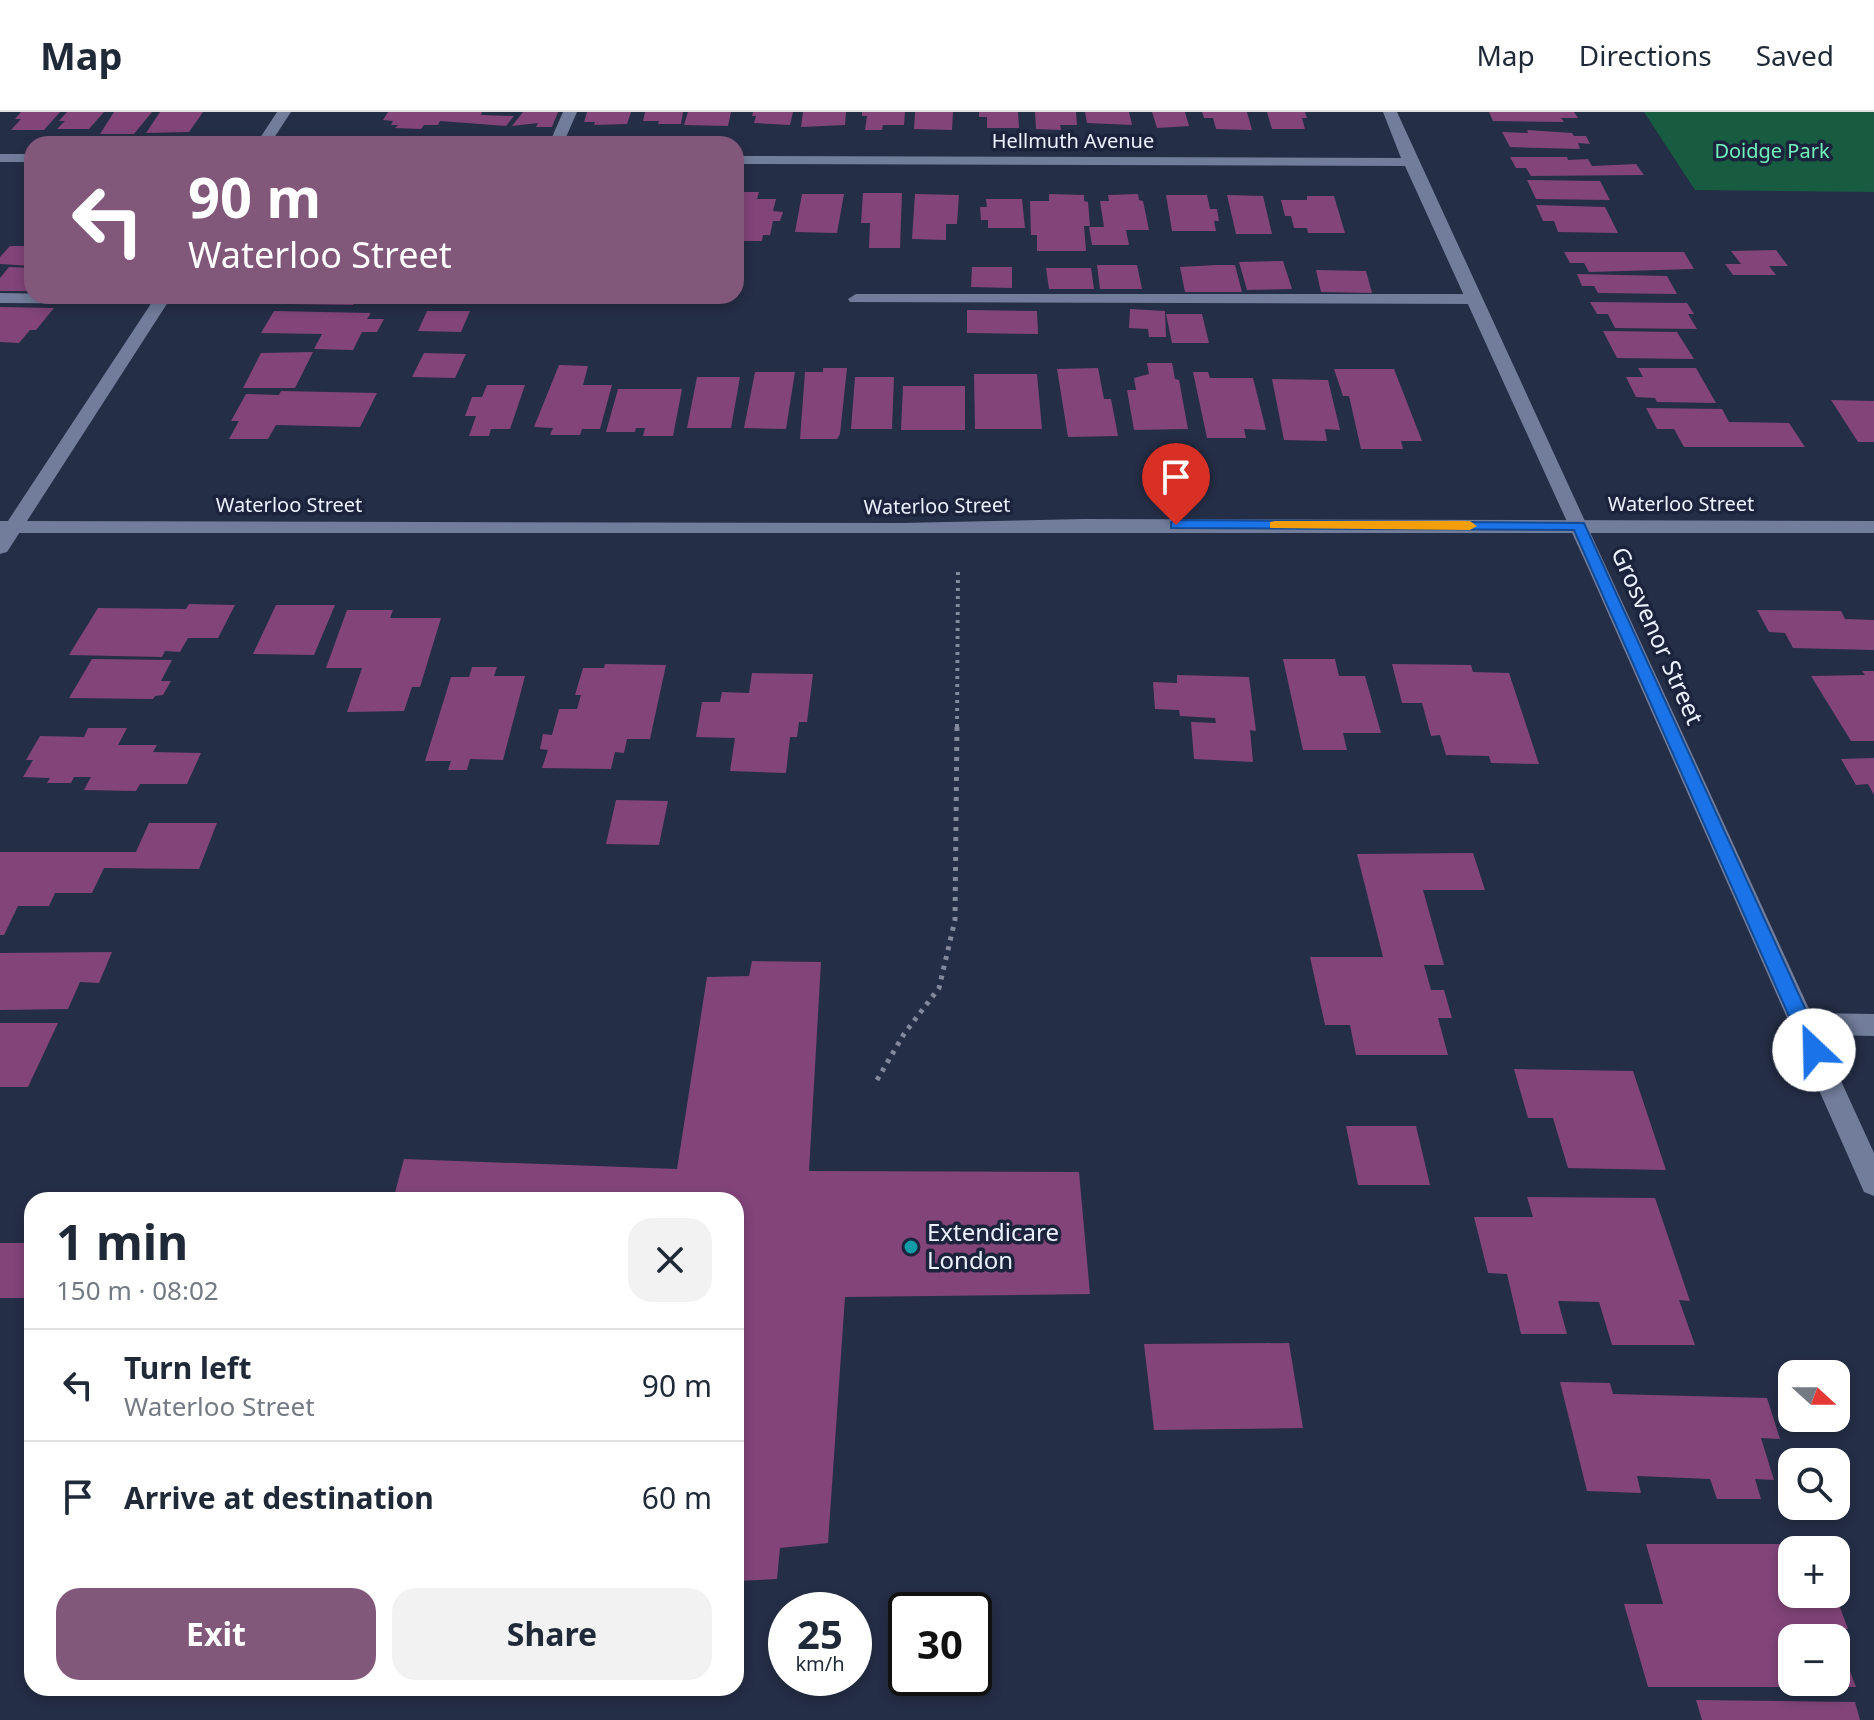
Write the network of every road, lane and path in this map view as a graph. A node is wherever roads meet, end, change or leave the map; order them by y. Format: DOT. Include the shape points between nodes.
graph roads {
  1 [pos="284,112"];
  2 [pos="570,112"];
  3 [pos="1390,112"];
  4 [pos="268,136"];
  5 [pos="560,136"];
  6 [pos="0,158"];
  7 [pos="24,158"];
  8 [pos="744,160"];
  9 [pos="1410,162"];
  10 [pos="0,298"];
  11 [pos="24,298"];
  12 [pos="856,299"];
  13 [pos="1474,299"];
  14 [pos="159,304"];
  15 [pos="1579,526"];
  16 [pos="7,527"];
  17 [pos="1874,527"];
  18 [pos="0,548"];
  19 [pos="958,568"];
  20 [pos="1802,1024"];
  21 [pos="1874,1025"];
  22 [pos="877,1080"];
  23 [pos="1874,1183"];
  1 -- 4 [label="street"];
  2 -- 5 [label="street"];
  3 -- 9 [label="street, Grosvenor Street"];
  6 -- 7 [label="street"];
  8 -- 9 [label="street, Hellmuth Avenue"];
  9 -- 13 [label="street, Grosvenor Street"];
  10 -- 11 [label="street"];
  12 -- 13 [label="street"];
  13 -- 15 [label="street, Grosvenor Street"];
  14 -- 16 [label="street"];
  15 -- 16 [label="street, Waterloo Street"];
  15 -- 17 [label="street, Waterloo Street"];
  15 -- 20 [label="street, Grosvenor Street"];
  16 -- 18 [label="street"];
  19 -- 22 [label="path" via="955,920 939,988"];
  20 -- 21 [label="street"];
  20 -- 23 [label="street, Grosvenor Street"];
}
